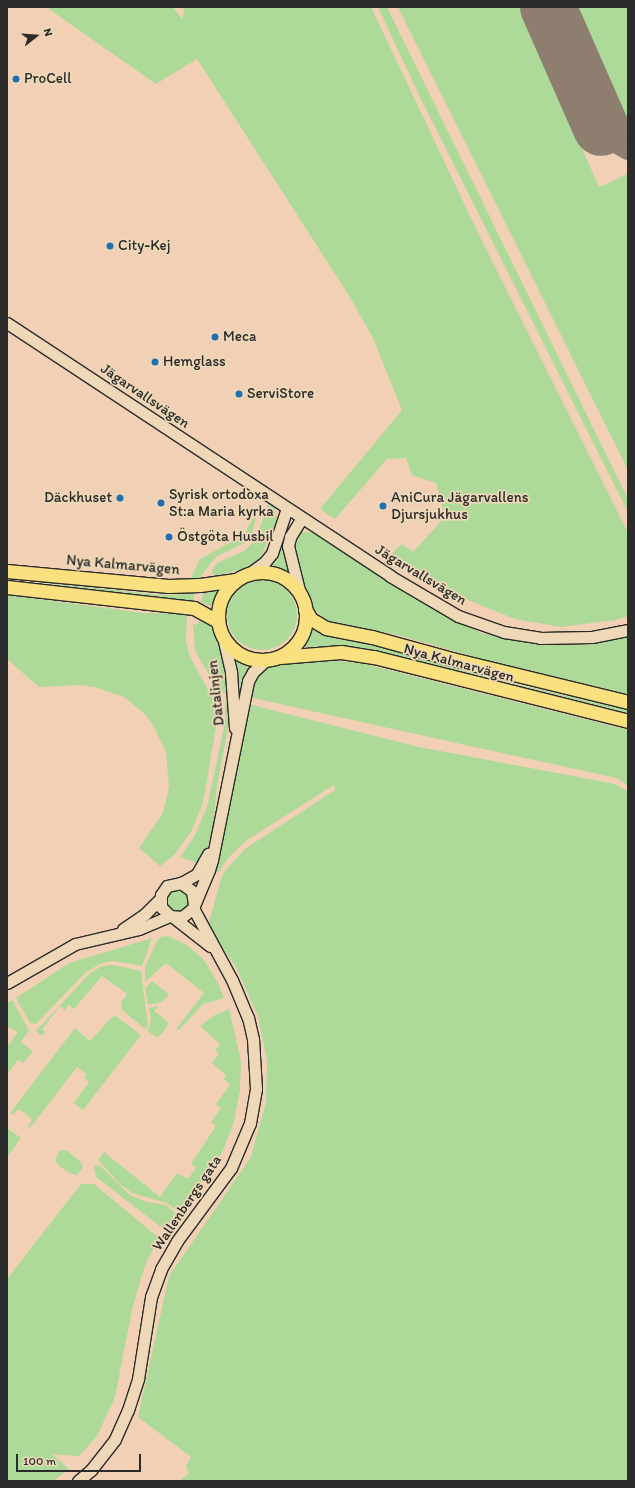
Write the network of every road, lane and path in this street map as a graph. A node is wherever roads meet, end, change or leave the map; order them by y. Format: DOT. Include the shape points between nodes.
graph roads {
  1 [pos="7,323"];
  2 [pos="287,508"];
  3 [pos="302,518"];
  4 [pos="7,571"];
  5 [pos="250,573"];
  6 [pos="236,580"];
  7 [pos="7,587"];
  8 [pos="300,594"];
  9 [pos="305,609"];
  10 [pos="218,621"];
  11 [pos="628,630"];
  12 [pos="223,638"];
  13 [pos="280,657"];
  14 [pos="266,660"];
  15 [pos="628,702"];
  16 [pos="628,721"];
  17 [pos="235,745"];
  18 [pos="216,833"];
  19 [pos="181,883"];
  20 [pos="160,899"];
  21 [pos="193,906"];
  22 [pos="171,917"];
  23 [pos="116,932"];
  24 [pos="218,956"];
  25 [pos="7,983"];
  26 [pos="78,1481"];
  1 -- 2 [label="street, Jägarvallsvägen"];
  2 -- 3 [label="street, Jägarvallsvägen"];
  2 -- 5 [label="street" via="272,553 264,563"];
  3 -- 8 [label="street" via="290,537 288,546"];
  3 -- 11 [label="street, Jägarvallsvägen" via="438,606 486,628 520,636 557,640"];
  4 -- 6 [label="main road, Nya Kalmarvägen" via="168,586"];
  5 -- 6 [label="main road"];
  5 -- 8 [label="main road" via="275,574 290,582"];
  6 -- 10 [label="main road" via="224,593 220,602"];
  7 -- 10 [label="main road" via="194,608"];
  8 -- 9 [label="main road"];
  9 -- 13 [label="main road" via="306,623 301,637 292,649"];
  9 -- 15 [label="main road, Nya Kalmarvägen" via="311,619 326,628 372,637"];
  10 -- 12 [label="main road"];
  12 -- 14 [label="main road" via="237,653 251,659"];
  12 -- 17 [label="street, Datalinjen" via="234,699"];
  13 -- 14 [label="main road"];
  13 -- 16 [label="main road, Nya Kalmarvägen" via="341,652 374,656"];
  14 -- 17 [label="street, Datalinjen" via="250,676"];
  17 -- 18 [label="street, Datalinjen"];
  18 -- 19 [label="street, Datalinjen" via="202,867 190,880"];
  18 -- 21 [label="street, Datalinjen" via="209,870"];
  19 -- 20 [label="street" via="167,886"];
  19 -- 21 [label="street" via="192,891"];
  20 -- 22 [label="street" via="161,908"];
  20 -- 23 [label="street" via="146,914"];
  21 -- 22 [label="street" via="182,917"];
  21 -- 24 [label="street, Wallenbergs gata"];
  22 -- 23 [label="street" via="140,928"];
  22 -- 24 [label="street, Wallenbergs gata"];
  23 -- 25 [label="street" via="60,951"];
  24 -- 26 [label="street, Wallenbergs gata" via="240,997 253,1039 256,1089 250,1123 231,1168 177,1241 161,1269 151,1297 138,1379 128,1410 115,1438 91,1470"];
}
